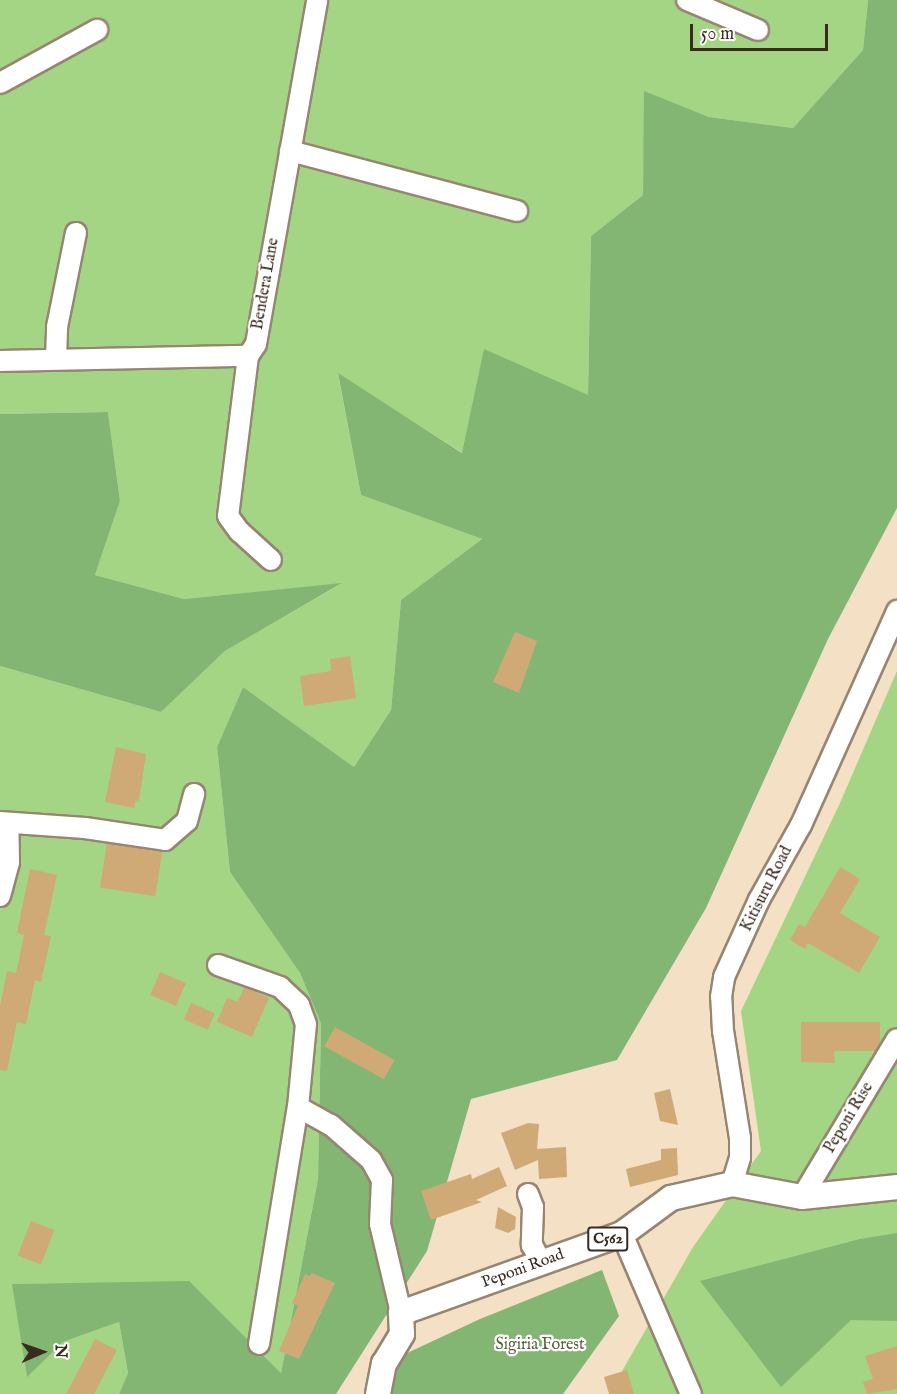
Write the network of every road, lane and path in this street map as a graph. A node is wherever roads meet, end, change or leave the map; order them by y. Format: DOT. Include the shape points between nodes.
graph roads {
  1 [pos="317,0"];
  2 [pos="687,0"];
  3 [pos="97,30"];
  4 [pos="758,30"];
  5 [pos="0,83"];
  6 [pos="290,150"];
  7 [pos="517,211"];
  8 [pos="76,232"];
  9 [pos="248,356"];
  10 [pos="56,359"];
  11 [pos="0,361"];
  12 [pos="271,560"];
  13 [pos="897,611"];
  14 [pos="194,794"];
  15 [pos="4,822"];
  16 [pos="0,896"];
  17 [pos="218,965"];
  18 [pos="897,1039"];
  19 [pos="298,1107"];
  20 [pos="732,1184"];
  21 [pos="897,1187"];
  22 [pos="528,1194"];
  23 [pos="802,1197"];
  24 [pos="622,1234"];
  25 [pos="540,1262"];
  26 [pos="401,1313"];
  27 [pos="259,1344"];
  28 [pos="378,1394"];
  29 [pos="691,1394"];
  1 -- 6 [label="street, Bendera Lane"];
  2 -- 4 [label="street"];
  3 -- 5 [label="street"];
  6 -- 7 [label="street"];
  6 -- 9 [label="street, Bendera Lane" via="256,344"];
  8 -- 10 [label="street" via="57,327"];
  9 -- 10 [label="street"];
  9 -- 12 [label="street, Bendera Lane" via="228,516"];
  10 -- 11 [label="street"];
  13 -- 20 [label="street, Kitisuru Road" via="806,814 759,900 724,977 723,1031 741,1138"];
  14 -- 15 [label="street" via="187,821 165,840 85,828"];
  15 -- 16 [label="street" via="9,862"];
  17 -- 19 [label="street" via="280,987 299,1005 306,1024"];
  18 -- 23 [label="street, Peponi Rise"];
  19 -- 26 [label="street" via="331,1125 371,1160 382,1180 380,1224"];
  19 -- 27 [label="street"];
  20 -- 23 [label="main road, Peponi Road / C562"];
  20 -- 24 [label="main road, Peponi Road / C562" via="671,1198"];
  21 -- 23 [label="main road, Peponi Road / C562"];
  22 -- 25 [label="street" via="532,1245"];
  24 -- 25 [label="main road, Peponi Road / C562"];
  24 -- 29 [label="street"];
  25 -- 26 [label="main road, Peponi Road / C562" via="439,1299 417,1311"];
  26 -- 28 [label="main road" via="402,1334 384,1364"];
}
